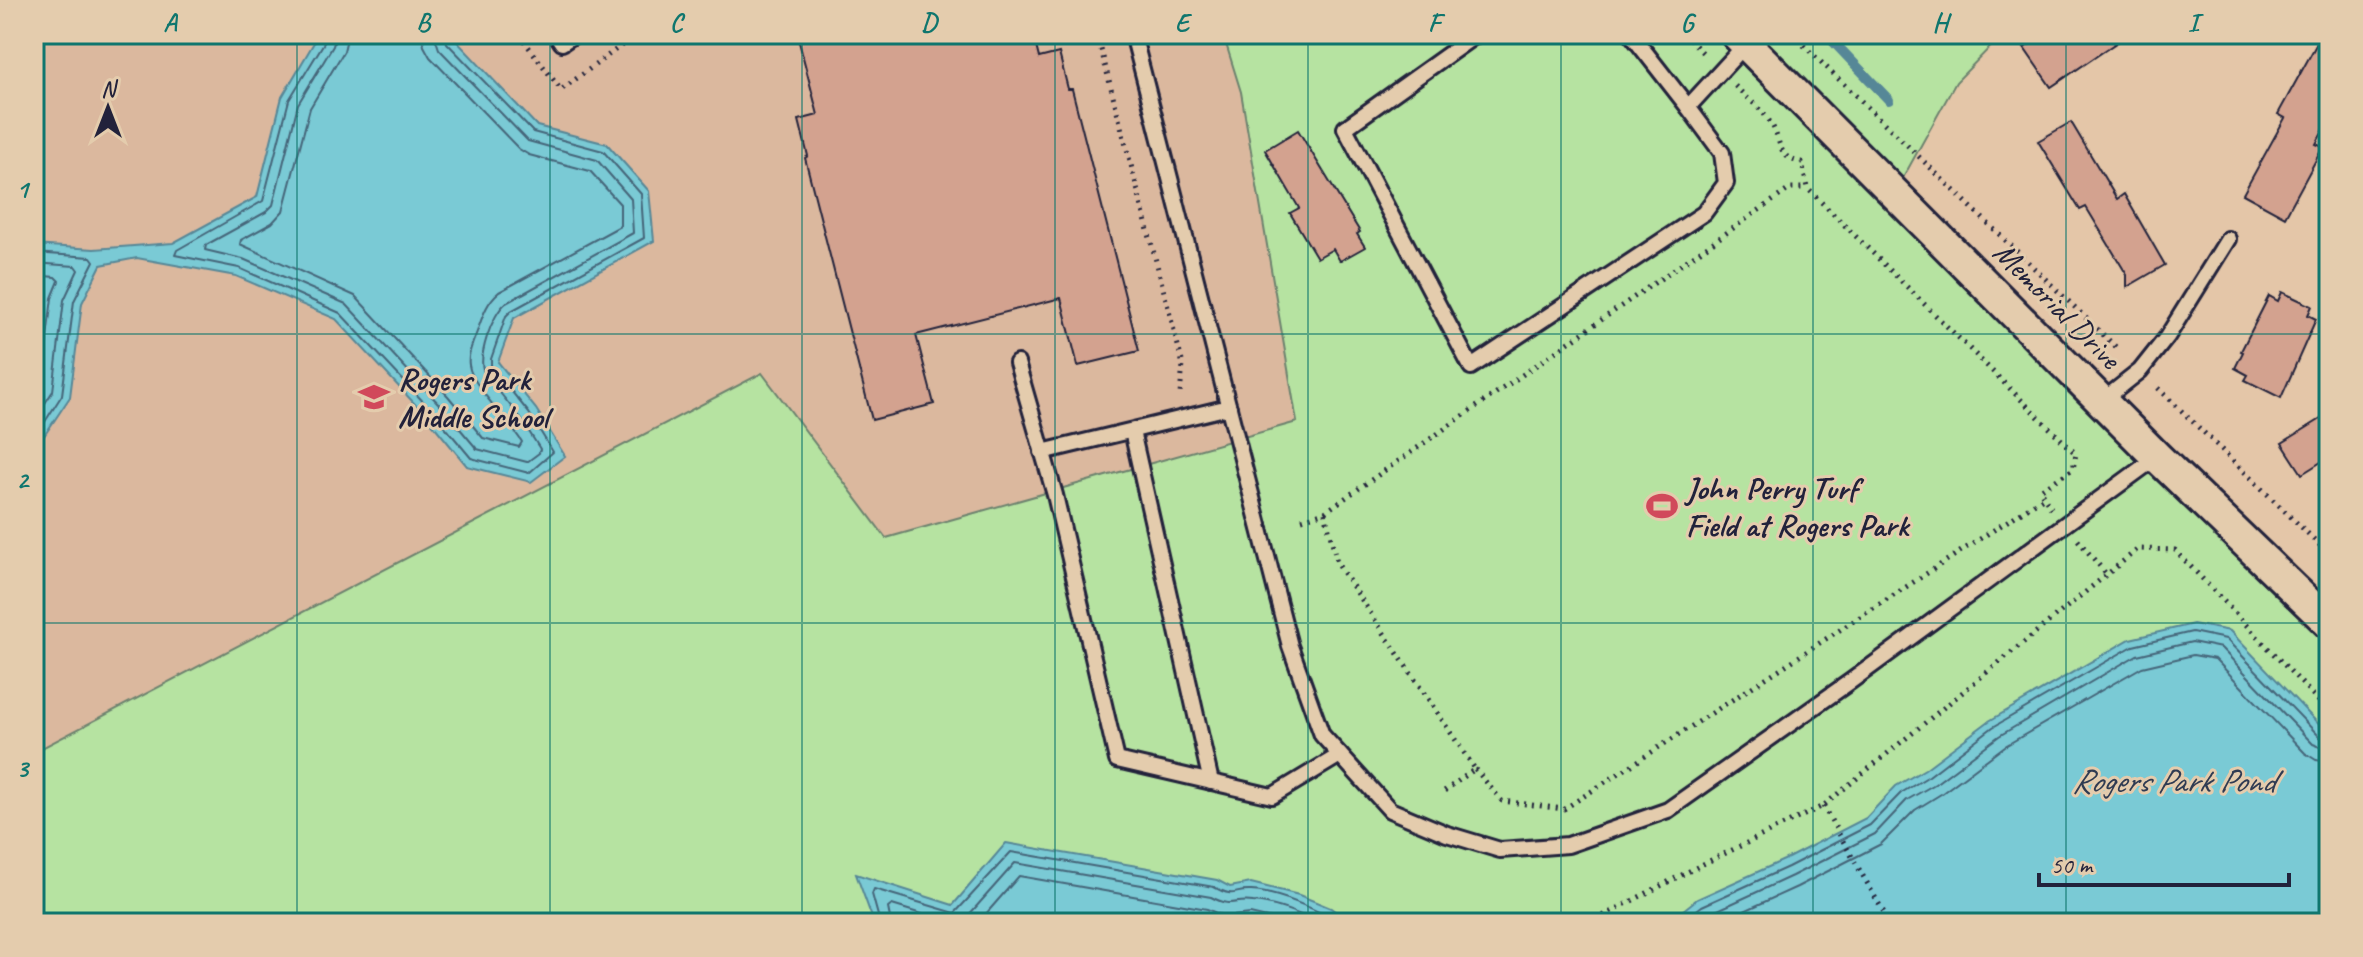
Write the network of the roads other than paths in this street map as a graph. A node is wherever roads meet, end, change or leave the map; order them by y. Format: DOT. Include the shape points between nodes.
graph roads {
  1 [pos="556,34"];
  2 [pos="575,34"];
  3 [pos="1133,34"];
  4 [pos="1477,34"];
  5 [pos="1631,34"];
  6 [pos="1741,39"];
  7 [pos="1688,107"];
  8 [pos="2228,239"];
  9 [pos="1017,363"];
  10 [pos="2102,401"];
  11 [pos="1229,407"];
  12 [pos="1132,431"];
  13 [pos="1042,452"];
  14 [pos="2157,457"];
  15 [pos="2329,623"];
  16 [pos="1340,755"];
  17 [pos="1211,782"];
  1 -- 2 [label="lane" via="562,43"];
  3 -- 11 [label="lane"];
  4 -- 7 [label="lane" via="1345,128 1471,367 1704,213 1726,183 1722,153"];
  5 -- 7 [label="lane"];
  6 -- 7 [label="lane"];
  6 -- 10 [label="street, Memorial Drive"];
  8 -- 10 [label="lane" via="2167,337 2140,371"];
  9 -- 13 [label="lane"];
  10 -- 14 [label="street, Memorial Drive"];
  11 -- 12 [label="lane"];
  11 -- 16 [label="lane" via="1290,646 1322,735"];
  12 -- 13 [label="lane"];
  12 -- 17 [label="lane"];
  13 -- 17 [label="lane" via="1117,760"];
  14 -- 15 [label="street, Memorial Drive"];
  14 -- 16 [label="lane" via="1668,810 1568,845 1500,850 1390,810"];
  16 -- 17 [label="lane" via="1272,796"];
}
